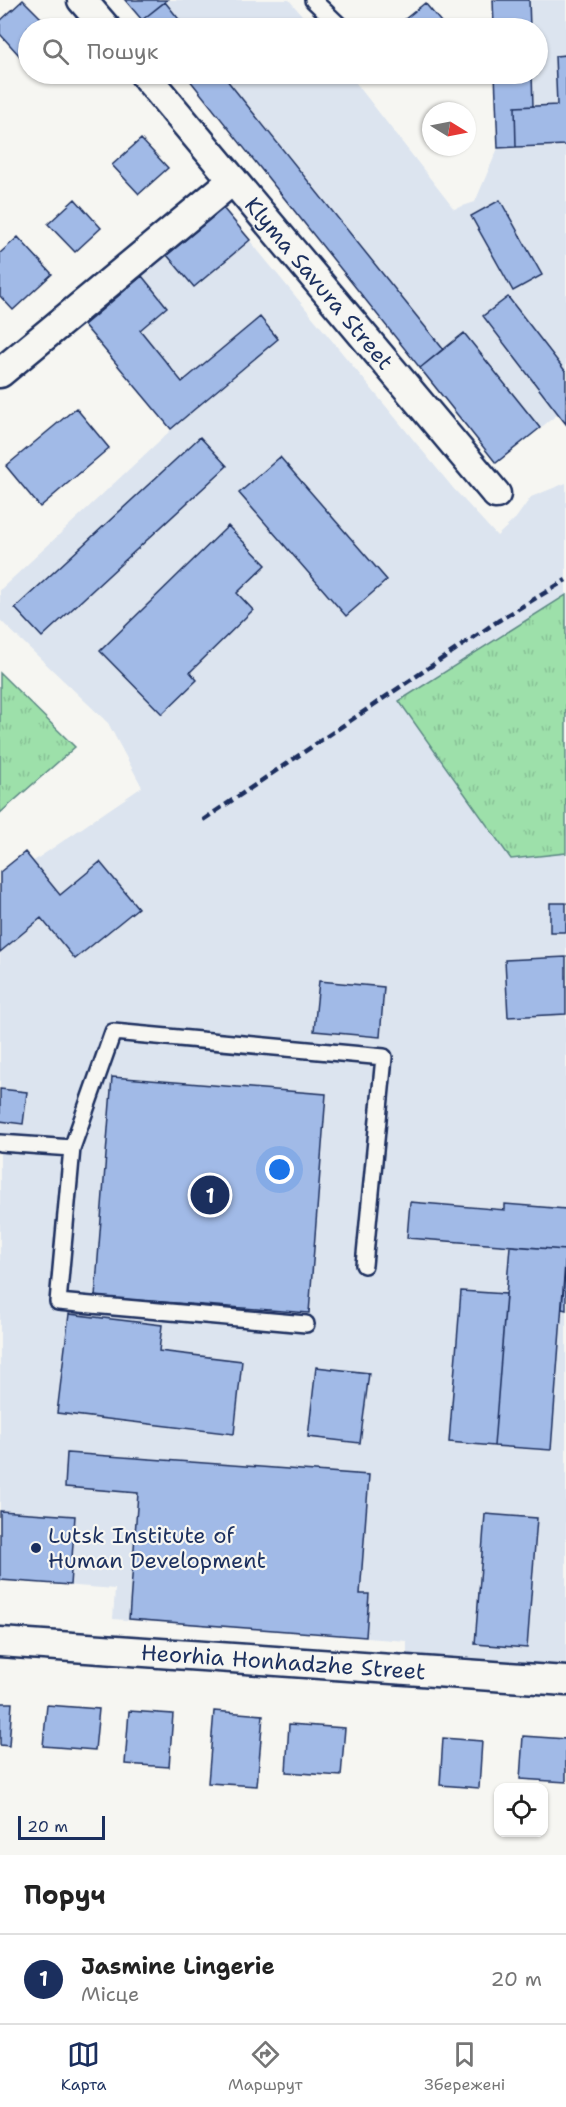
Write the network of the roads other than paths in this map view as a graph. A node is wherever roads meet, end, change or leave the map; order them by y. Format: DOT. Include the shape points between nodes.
graph roads {
  1 [pos="82,0"];
  2 [pos="313,0"];
  3 [pos="97,18"];
  4 [pos="332,18"];
  5 [pos="152,84"];
  6 [pos="233,180"];
  7 [pos="0,373"];
  8 [pos="496,494"];
  9 [pos="0,1143"];
  10 [pos="72,1148"];
  11 [pos="364,1265"];
  12 [pos="306,1324"];
  13 [pos="0,1642"];
  14 [pos="566,1681"];
  1 -- 3 [label="street"];
  2 -- 4 [label="lane"];
  5 -- 6 [label="street, Klyma Savura Street"];
  6 -- 7 [label="street"];
  6 -- 8 [label="street, Klyma Savura Street"];
  9 -- 10 [label="lane"];
  10 -- 11 [label="lane" via="113,1032 384,1057"];
  10 -- 12 [label="lane" via="58,1302"];
  13 -- 14 [label="street, Heorhia Honhadzhe Street"];
}
